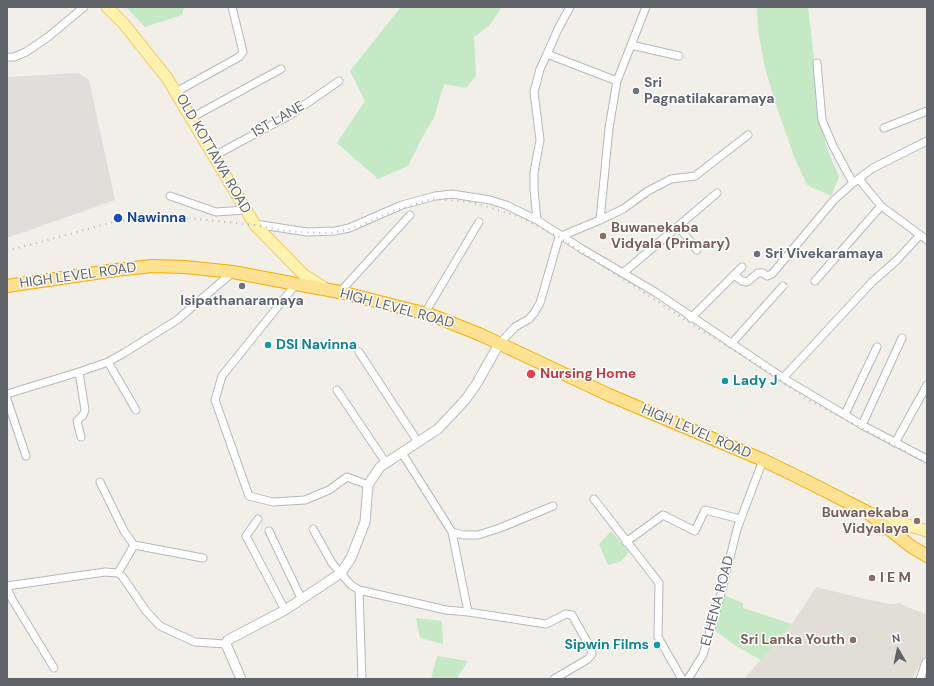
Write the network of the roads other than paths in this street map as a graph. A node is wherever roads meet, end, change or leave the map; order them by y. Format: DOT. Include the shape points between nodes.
graph roads {
  1 [pos="84,7"];
  2 [pos="107,7"];
  3 [pos="232,7"];
  4 [pos="570,7"];
  5 [pos="646,7"];
  6 [pos="631,45"];
  7 [pos="547,54"];
  8 [pos="679,56"];
  9 [pos="7,57"];
  10 [pos="817,63"];
  11 [pos="281,69"];
  12 [pos="339,81"];
  13 [pos="617,81"];
  14 [pos="176,92"];
  15 [pos="927,111"];
  16 [pos="191,118"];
  17 [pos="884,128"];
  18 [pos="748,135"];
  19 [pos="927,141"];
  20 [pos="214,156"];
  21 [pos="856,181"];
  22 [pos="717,193"];
  23 [pos="170,196"];
  24 [pos="881,206"];
  25 [pos="246,210"];
  26 [pos="410,215"];
  27 [pos="537,220"];
  28 [pos="600,220"];
  29 [pos="479,222"];
  30 [pos="254,224"];
  31 [pos="678,226"];
  32 [pos="920,235"];
  33 [pos="561,236"];
  34 [pos="927,240"];
  35 [pos="697,250"];
  36 [pos="742,267"];
  37 [pos="233,272"];
  38 [pos="623,273"];
  39 [pos="734,275"];
  40 [pos="815,281"];
  41 [pos="296,284"];
  42 [pos="7,286"];
  43 [pos="783,286"];
  44 [pos="334,291"];
  45 [pos="424,313"];
  46 [pos="691,318"];
  47 [pos="902,338"];
  48 [pos="499,344"];
  49 [pos="731,344"];
  50 [pos="877,347"];
  51 [pos="359,352"];
  52 [pos="108,362"];
  53 [pos="79,372"];
  54 [pos="783,378"];
  55 [pos="927,385"];
  56 [pos="337,390"];
  57 [pos="7,394"];
  58 [pos="7,399"];
  59 [pos="136,410"];
  60 [pos="845,414"];
  61 [pos="862,424"];
  62 [pos="81,437"];
  63 [pos="418,442"];
  64 [pos="895,443"];
  65 [pos="402,453"];
  66 [pos="26,456"];
  67 [pos="927,459"];
  68 [pos="763,460"];
  69 [pos="386,463"];
  70 [pos="100,482"];
  71 [pos="368,485"];
  72 [pos="594,499"];
  73 [pos="553,506"];
  74 [pos="867,512"];
  75 [pos="258,519"];
  76 [pos="740,519"];
  77 [pos="313,529"];
  78 [pos="927,531"];
  79 [pos="269,532"];
  80 [pos="452,532"];
  81 [pos="626,542"];
  82 [pos="134,545"];
  83 [pos="927,556"];
  84 [pos="203,558"];
  85 [pos="118,573"];
  86 [pos="341,574"];
  87 [pos="7,587"];
  88 [pos="359,590"];
  89 [pos="302,600"];
  90 [pos="285,610"];
  91 [pos="468,612"];
  92 [pos="226,644"];
  93 [pos="926,662"];
  94 [pos="54,668"];
  95 [pos="241,679"];
  96 [pos="362,679"];
  97 [pos="554,679"];
  98 [pos="682,679"];
  99 [pos="688,679"];
  100 [pos="920,679"];
  1 -- 9 [label="street" via="26,52"];
  2 -- 14 [label="main road, OLD KOTTAWA ROAD" via="124,24"];
  3 -- 14 [label="street" via="243,52"];
  4 -- 7 [label="street"];
  5 -- 6 [label="street"];
  6 -- 8 [label="street"];
  6 -- 13 [label="street"];
  7 -- 13 [label="street"];
  7 -- 27 [label="street" via="534,92 540,140 534,172"];
  10 -- 21 [label="street" via="822,120 833,146"];
  11 -- 16 [label="street"];
  12 -- 20 [label="street, 1ST LANE" via="290,115"];
  13 -- 28 [label="street" via="609,128"];
  14 -- 16 [label="main road, OLD KOTTAWA ROAD"];
  15 -- 17 [label="street"];
  16 -- 20 [label="main road, OLD KOTTAWA ROAD"];
  18 -- 28 [label="street" via="694,176 671,179"];
  19 -- 21 [label="street" via="873,168"];
  20 -- 25 [label="main road, OLD KOTTAWA ROAD"];
  21 -- 24 [label="street"];
  21 -- 39 [label="street" via="834,200 772,274 766,276 763,272 758,273 747,282"];
  22 -- 31 [label="street"];
  23 -- 25 [label="street" via="216,212"];
  24 -- 32 [label="street"];
  24 -- 40 [label="street"];
  25 -- 30 [label="main road, OLD KOTTAWA ROAD"];
  26 -- 44 [label="street" via="346,284"];
  27 -- 30 [label="street" via="506,205 452,194 402,205 349,228 335,231 307,232"];
  27 -- 33 [label="street"];
  28 -- 33 [label="street"];
  29 -- 45 [label="street"];
  30 -- 44 [label="main road, OLD KOTTAWA ROAD" via="304,275"];
  31 -- 35 [label="street"];
  31 -- 38 [label="street"];
  32 -- 34 [label="street"];
  32 -- 54 [label="street" via="872,282"];
  33 -- 38 [label="street"];
  33 -- 48 [label="street" via="558,237 540,303 529,319 515,327"];
  36 -- 39 [label="street"];
  37 -- 41 [label="highway, HIGH LEVEL ROAD"];
  37 -- 42 [label="highway, HIGH LEVEL ROAD" via="152,266"];
  37 -- 52 [label="street" via="177,320"];
  38 -- 46 [label="street"];
  39 -- 46 [label="street"];
  41 -- 44 [label="highway, HIGH LEVEL ROAD"];
  41 -- 71 [label="street" via="222,376 215,400 249,496 273,502 305,500 329,490 348,477"];
  43 -- 49 [label="street"];
  44 -- 45 [label="highway, HIGH LEVEL ROAD"];
  45 -- 48 [label="highway, HIGH LEVEL ROAD"];
  46 -- 49 [label="street"];
  47 -- 61 [label="street"];
  48 -- 63 [label="street" via="466,399 438,429"];
  48 -- 68 [label="highway, HIGH LEVEL ROAD" via="609,395"];
  49 -- 54 [label="street"];
  50 -- 60 [label="street"];
  51 -- 63 [label="street"];
  52 -- 53 [label="street"];
  52 -- 59 [label="street"];
  53 -- 57 [label="street"];
  53 -- 62 [label="street" via="85,410 77,421"];
  54 -- 60 [label="street"];
  55 -- 64 [label="street"];
  56 -- 69 [label="street"];
  58 -- 66 [label="street"];
  60 -- 61 [label="street"];
  61 -- 64 [label="street"];
  63 -- 65 [label="street"];
  64 -- 67 [label="street"];
  65 -- 69 [label="street"];
  65 -- 80 [label="street"];
  68 -- 74 [label="highway, HIGH LEVEL ROAD"];
  68 -- 76 [label="street, ELHENA ROAD"];
  69 -- 71 [label="street" via="380,467"];
  70 -- 82 [label="street" via="124,531"];
  71 -- 86 [label="street" via="365,522 351,558"];
  72 -- 81 [label="street"];
  73 -- 80 [label="street" via="478,535"];
  74 -- 78 [label="main road"];
  74 -- 83 [label="highway, HIGH LEVEL ROAD"];
  75 -- 90 [label="street" via="246,536"];
  76 -- 81 [label="street" via="705,510 695,531 663,515"];
  76 -- 99 [label="street, ELHENA ROAD" via="703,655"];
  77 -- 86 [label="street"];
  79 -- 89 [label="street"];
  80 -- 91 [label="street"];
  81 -- 98 [label="street" via="659,583 658,637"];
  82 -- 84 [label="street"];
  82 -- 85 [label="street"];
  85 -- 87 [label="street" via="105,572"];
  85 -- 92 [label="street" via="160,626 195,642"];
  86 -- 88 [label="street"];
  86 -- 89 [label="street"];
  87 -- 94 [label="street"];
  88 -- 91 [label="street" via="446,610"];
  88 -- 96 [label="street"];
  89 -- 90 [label="street"];
  90 -- 92 [label="street" via="228,640"];
  91 -- 97 [label="street" via="546,624 566,614 572,615 592,654"];
  92 -- 95 [label="street"];
  93 -- 100 [label="street"];
}
